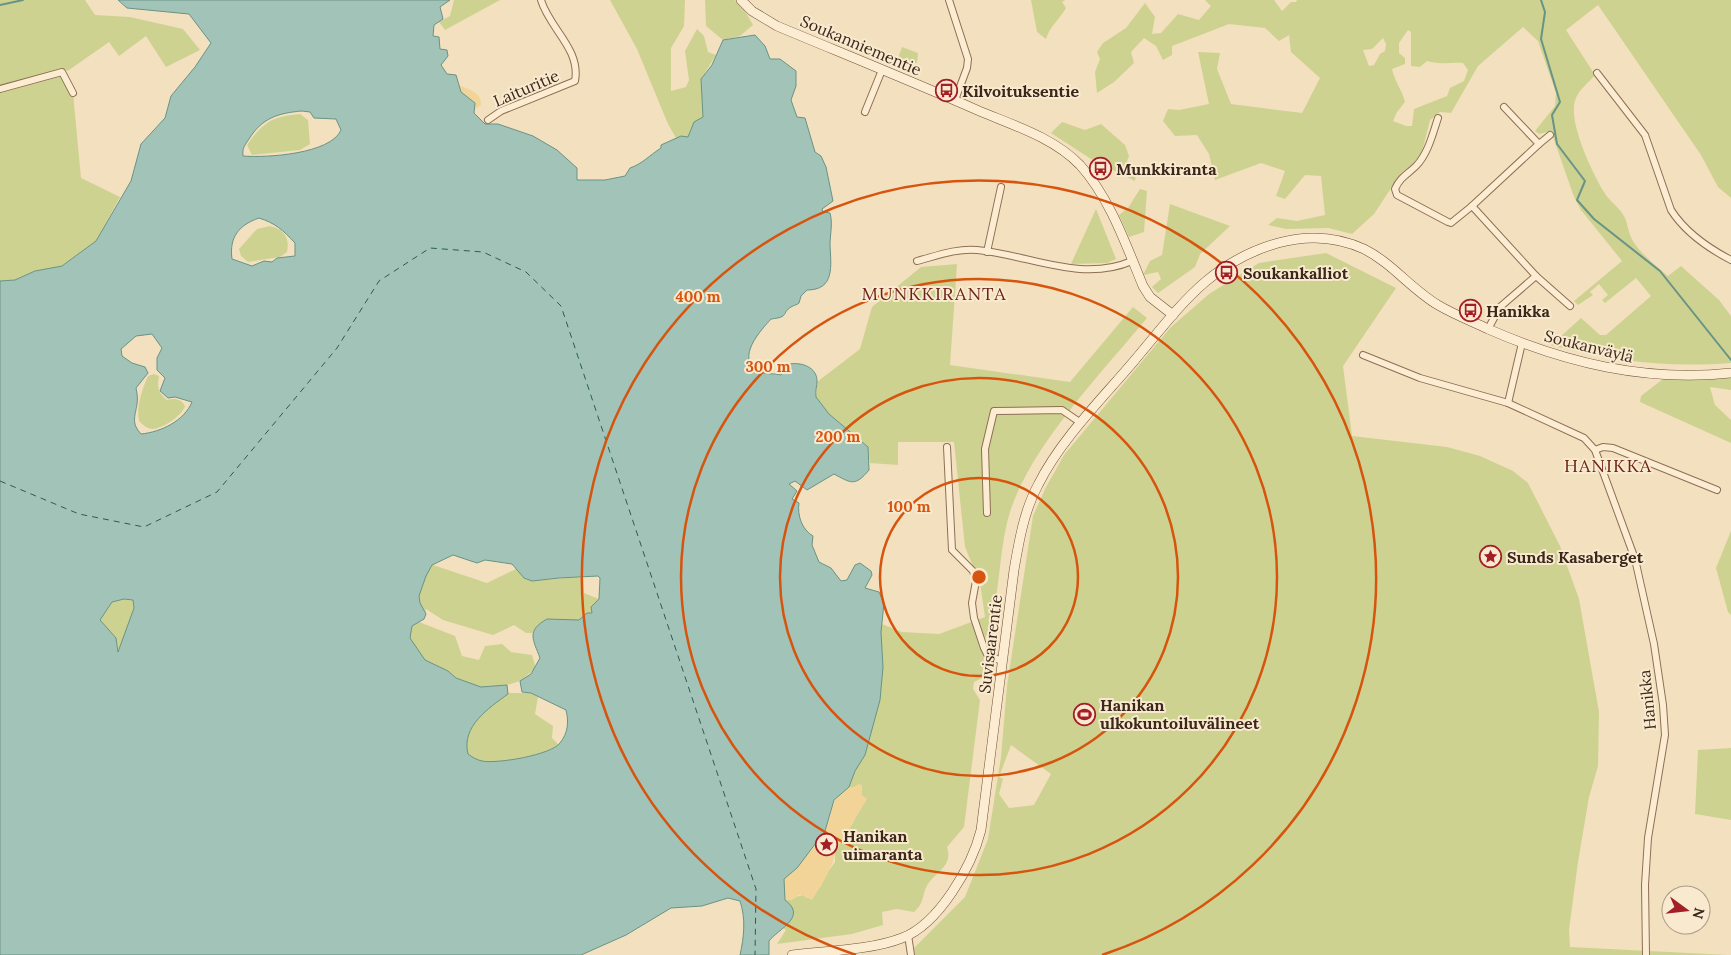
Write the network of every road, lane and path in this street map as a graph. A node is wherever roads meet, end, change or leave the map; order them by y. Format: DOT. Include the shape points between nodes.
graph roads {
  1 [pos="541,0"];
  2 [pos="741,0"];
  3 [pos="949,0"];
  4 [pos="882,70"];
  5 [pos="1597,73"];
  6 [pos="0,89"];
  7 [pos="73,93"];
  8 [pos="955,100"];
  9 [pos="1504,107"];
  10 [pos="865,112"];
  11 [pos="1438,118"];
  12 [pos="488,120"];
  13 [pos="1550,135"];
  14 [pos="1540,144"];
  15 [pos="1001,186"];
  16 [pos="1472,206"];
  17 [pos="1290,240"];
  18 [pos="987,252"];
  19 [pos="1731,260"];
  20 [pos="917,261"];
  21 [pos="1132,261"];
  22 [pos="1536,276"];
  23 [pos="1570,306"];
  24 [pos="1173,315"];
  25 [pos="1488,329"];
  26 [pos="1522,343"];
  27 [pos="1363,355"];
  28 [pos="1731,373"];
  29 [pos="1508,403"];
  30 [pos="1081,423"];
  31 [pos="947,447"];
  32 [pos="1595,450"];
  33 [pos="1716,490"];
  34 [pos="987,513"];
  35 [pos="1003,662"];
  36 [pos="908,935"];
  37 [pos="792,955"];
  38 [pos="911,955"];
  39 [pos="1646,955"];
  1 -- 12 [label="street, Laituritie" via="569,48 576,68 575,82 501,111"];
  2 -- 4 [label="street, Soukanniementie" via="777,26"];
  3 -- 8 [label="street" via="968,59"];
  4 -- 8 [label="street, Soukanniementie"];
  4 -- 10 [label="street"];
  5 -- 19 [label="street" via="1645,135 1676,218 1695,236"];
  6 -- 7 [label="street" via="66,71"];
  8 -- 21 [label="street, Soukanniementie" via="1049,141 1078,163 1096,185"];
  9 -- 14 [label="street"];
  11 -- 16 [label="street" via="1424,154 1416,166 1399,180 1395,189 1397,195 1452,223"];
  13 -- 14 [label="street"];
  14 -- 16 [label="street"];
  15 -- 18 [label="street"];
  16 -- 22 [label="street"];
  17 -- 24 [label="street, Suvisaarentie" via="1245,254 1226,264"];
  17 -- 25 [label="street, Soukanväylä" via="1324,238 1356,245 1387,263 1438,305"];
  18 -- 20 [label="street" via="961,250"];
  18 -- 21 [label="street" via="1087,271 1110,269"];
  21 -- 24 [label="street, Soukanniementie" via="1150,297"];
  22 -- 23 [label="street"];
  22 -- 25 [label="street" via="1500,307"];
  24 -- 30 [label="street, Suvisaarentie"];
  25 -- 26 [label="street, Soukanväylä"];
  26 -- 28 [label="street, Soukanväylä" via="1589,365 1638,374"];
  26 -- 29 [label="street"];
  27 -- 29 [label="street" via="1420,378"];
  29 -- 32 [label="street" via="1584,438"];
  30 -- 34 [label="street" via="1062,410 994,411 985,448"];
  30 -- 35 [label="street, Suvisaarentie" via="1044,474 1028,508 1018,548"];
  31 -- 35 [label="street" via="952,550 973,571 976,581 972,603 974,618 984,648 987,654"];
  32 -- 33 [label="street" via="1613,448"];
  32 -- 39 [label="street, Hanikka" via="1635,559 1654,644 1663,705 1664,736 1648,838"];
  35 -- 36 [label="street, Suvisaarentie" via="983,820 976,849 946,899"];
  36 -- 37 [label="street, Suvisaarentie" via="882,943"];
  36 -- 38 [label="street"];
}
